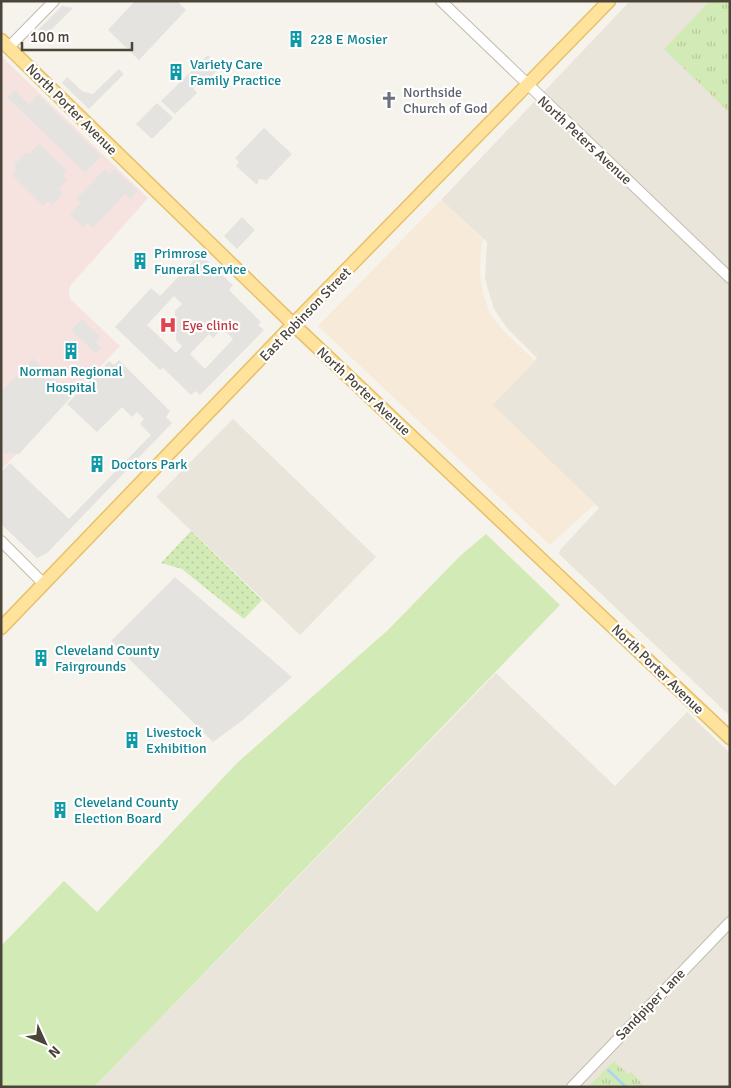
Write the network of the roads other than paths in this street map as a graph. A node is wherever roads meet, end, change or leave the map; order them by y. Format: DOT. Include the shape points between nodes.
graph roads {
  1 [pos="54,1"];
  2 [pos="441,1"];
  3 [pos="609,1"];
  4 [pos="5,44"];
  5 [pos="527,85"];
  6 [pos="730,278"];
  7 [pos="294,324"];
  8 [pos="1,541"];
  9 [pos="44,584"];
  10 [pos="1,628"];
  11 [pos="730,738"];
  12 [pos="730,922"];
  13 [pos="572,1087"];
  1 -- 4 [label="street"];
  2 -- 5 [label="street, North Peters Avenue"];
  3 -- 5 [label="main road, East Robinson Street"];
  4 -- 7 [label="main road, North Porter Avenue"];
  5 -- 6 [label="street, North Peters Avenue"];
  5 -- 7 [label="main road, East Robinson Street"];
  7 -- 9 [label="main road, East Robinson Street"];
  7 -- 11 [label="main road, North Porter Avenue"];
  8 -- 9 [label="street"];
  9 -- 10 [label="main road, East Robinson Street"];
  12 -- 13 [label="street, Sandpiper Lane"];
}
